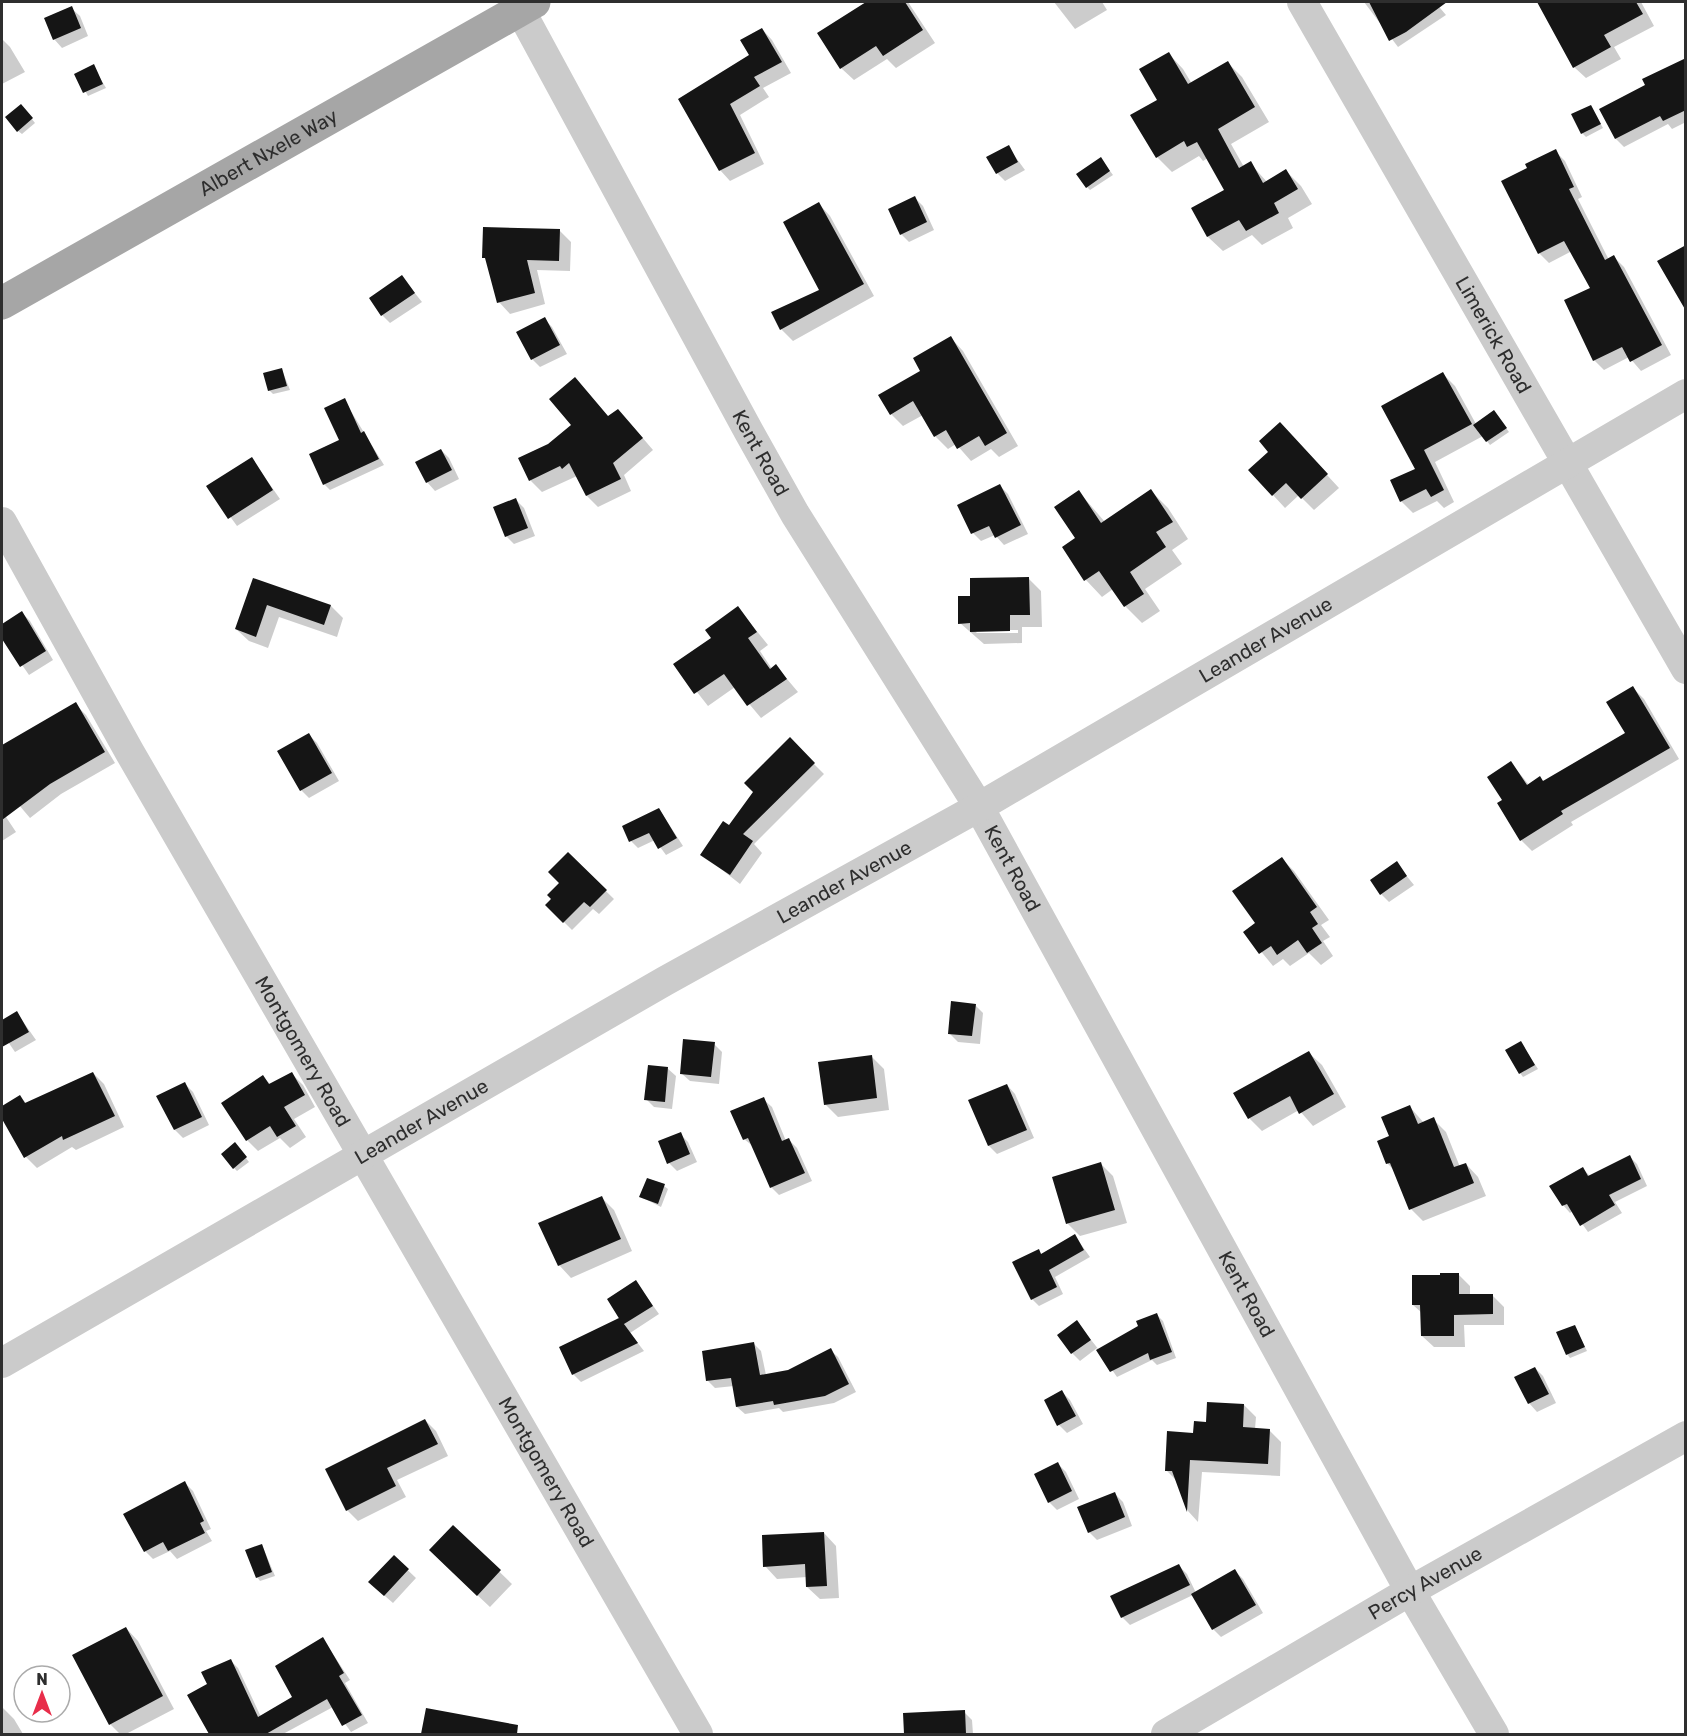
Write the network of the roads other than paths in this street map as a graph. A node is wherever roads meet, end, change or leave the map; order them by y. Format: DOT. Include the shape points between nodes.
graph roads {
  1 [pos="1302,2"];
  2 [pos="517,7"];
  3 [pos="2,303"];
  4 [pos="1686,394"];
  5 [pos="1567,462"];
  6 [pos="2,522"];
  7 [pos="1686,669"];
  8 [pos="979,807"];
  9 [pos="362,1154"];
  10 [pos="2,1363"];
  11 [pos="1686,1436"];
  12 [pos="1410,1592"];
  13 [pos="698,1734"];
  14 [pos="1166,1734"];
  15 [pos="1494,1734"];
  1 -- 5 [label="street, Limerick Road"];
  2 -- 3 [label="main road, Albert Nxele Way"];
  2 -- 8 [label="street, Kent Road" via="795,514"];
  4 -- 5 [label="street, Leander Avenue"];
  5 -- 7 [label="street, Limerick Road"];
  5 -- 8 [label="street, Leander Avenue"];
  6 -- 9 [label="street, Montgomery Road"];
  8 -- 9 [label="street, Leander Avenue"];
  8 -- 12 [label="street, Kent Road"];
  9 -- 10 [label="street, Leander Avenue"];
  9 -- 13 [label="street, Montgomery Road"];
  11 -- 12 [label="street, Percy Avenue"];
  12 -- 14 [label="street, Percy Avenue"];
  12 -- 15 [label="street, Kent Road"];
}
